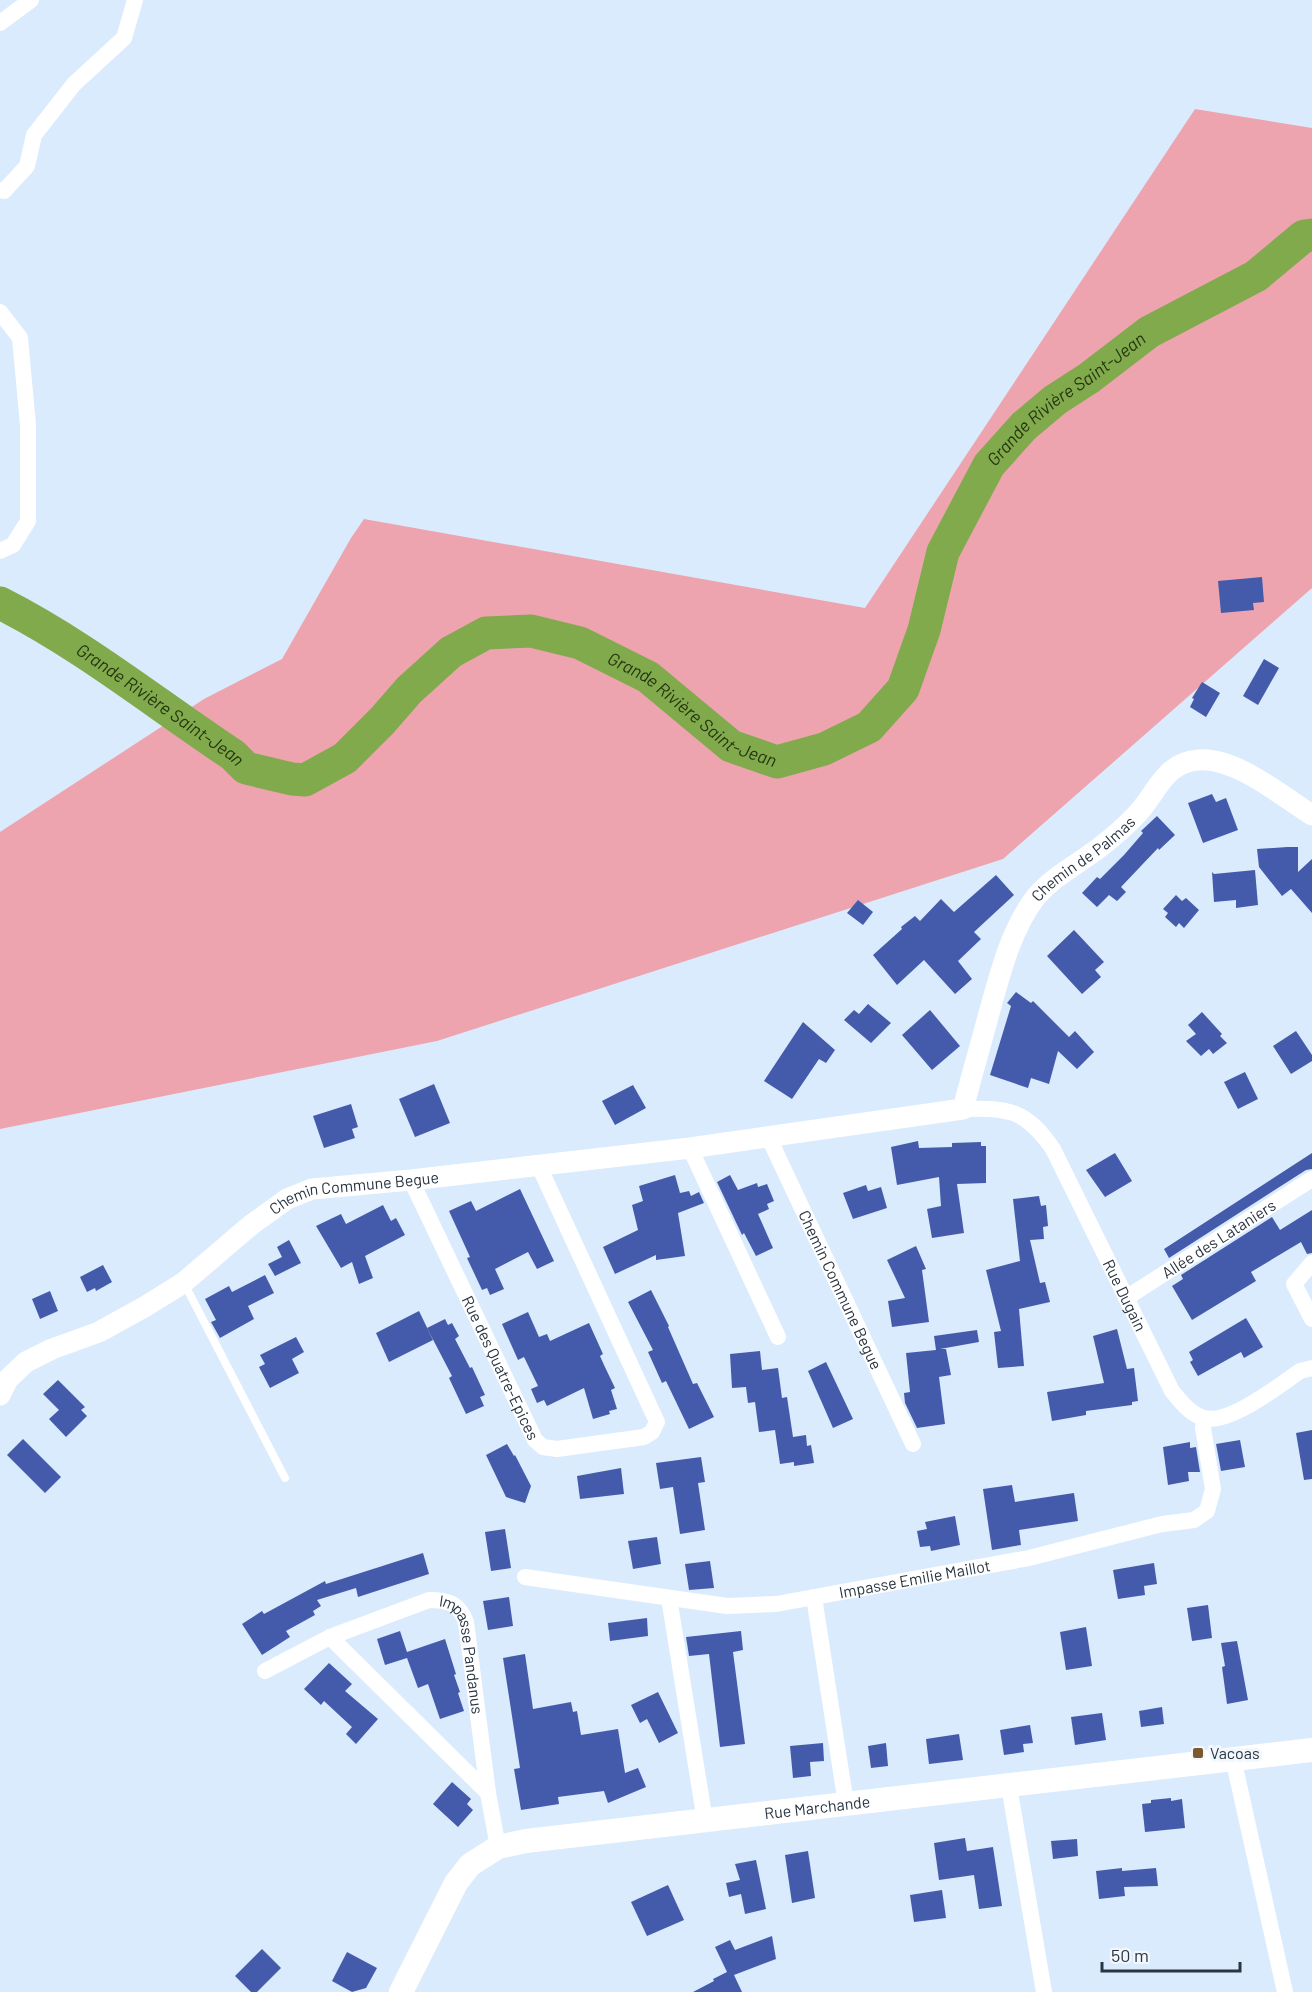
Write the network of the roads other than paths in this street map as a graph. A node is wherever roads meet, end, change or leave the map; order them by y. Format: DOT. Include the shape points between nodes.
graph roads {
  1 [pos="31,0"];
  2 [pos="135,0"];
  3 [pos="0,23"];
  4 [pos="0,190"];
  5 [pos="0,312"];
  6 [pos="0,551"];
  7 [pos="1312,815"];
  8 [pos="963,1109"];
  9 [pos="768,1136"];
  10 [pos="690,1148"];
  11 [pos="538,1164"];
  12 [pos="1312,1179"];
  13 [pos="411,1180"];
  14 [pos="1312,1263"];
  15 [pos="183,1283"];
  16 [pos="1126,1298"];
  17 [pos="1312,1319"];
  18 [pos="778,1337"];
  19 [pos="1312,1368"];
  20 [pos="0,1395"];
  21 [pos="1204,1419"];
  22 [pos="913,1443"];
  23 [pos="285,1478"];
  24 [pos="525,1577"];
  25 [pos="814,1597"];
  26 [pos="669,1598"];
  27 [pos="330,1637"];
  28 [pos="265,1671"];
  29 [pos="1312,1750"];
  30 [pos="1233,1758"];
  31 [pos="1009,1786"];
  32 [pos="489,1793"];
  33 [pos="846,1804"];
  34 [pos="705,1821"];
  35 [pos="498,1847"];
  36 [pos="401,1992"];
  37 [pos="1044,1992"];
  38 [pos="1285,1992"];
  1 -- 3 [label="street"];
  2 -- 4 [label="street" via="124,38 74,84 34,135 27,166 4,191"];
  5 -- 6 [label="street" via="20,338 28,425 28,521 13,545"];
  7 -- 8 [label="street, Chemin de Palmas" via="1236,766 1200,759 1169,770 1138,813 1101,847 1054,879 1023,918 1002,967"];
  8 -- 9 [label="street, Chemin Commune Begue"];
  8 -- 16 [label="street, Rue Dugain" via="996,1108 1020,1115 1039,1129 1053,1149"];
  9 -- 10 [label="street, Chemin Commune Begue"];
  9 -- 22 [label="street, Chemin Commune Begue"];
  10 -- 11 [label="street, Chemin Commune Begue"];
  10 -- 18 [label="street"];
  11 -- 13 [label="street, Chemin Commune Begue"];
  11 -- 13 [label="street, Rue des Quatre-Epices" via="657,1422 644,1437 557,1449 543,1447 535,1440"];
  12 -- 16 [label="street, Allée des Lataniers"];
  13 -- 15 [label="street, Chemin Commune Begue" via="312,1189 287,1199"];
  14 -- 17 [label="street" via="1294,1284"];
  15 -- 20 [label="street, Chemin Commune Begue" via="99,1332 26,1362 8,1379"];
  15 -- 23 [label="lane"];
  16 -- 21 [label="street, Rue Dugain" via="1172,1391 1186,1408"];
  19 -- 21 [label="street" via="1300,1371 1239,1411"];
  21 -- 25 [label="street, Impasse Emilie Maillot" via="1213,1490 1207,1511 1194,1520 1162,1524 1029,1558"];
  24 -- 26 [label="street, Impasse Emilie Maillot"];
  25 -- 26 [label="street, Impasse Emilie Maillot" via="750,1607"];
  25 -- 33 [label="street"];
  26 -- 34 [label="street"];
  27 -- 28 [label="street, Impasse Pandanus"];
  27 -- 32 [label="street"];
  27 -- 32 [label="street, Impasse Pandanus" via="429,1600 453,1603 462,1611"];
  29 -- 30 [label="main road, Rue Marchande"];
  30 -- 31 [label="main road, Rue Marchande"];
  30 -- 38 [label="street"];
  31 -- 33 [label="main road, Rue Marchande"];
  31 -- 37 [label="street"];
  32 -- 35 [label="street, Impasse Pandanus"];
  33 -- 34 [label="main road, Rue Marchande"];
  34 -- 35 [label="main road, Rue Marchande"];
  35 -- 36 [label="main road, Rue Marchande" via="470,1865 456,1883"];
}
